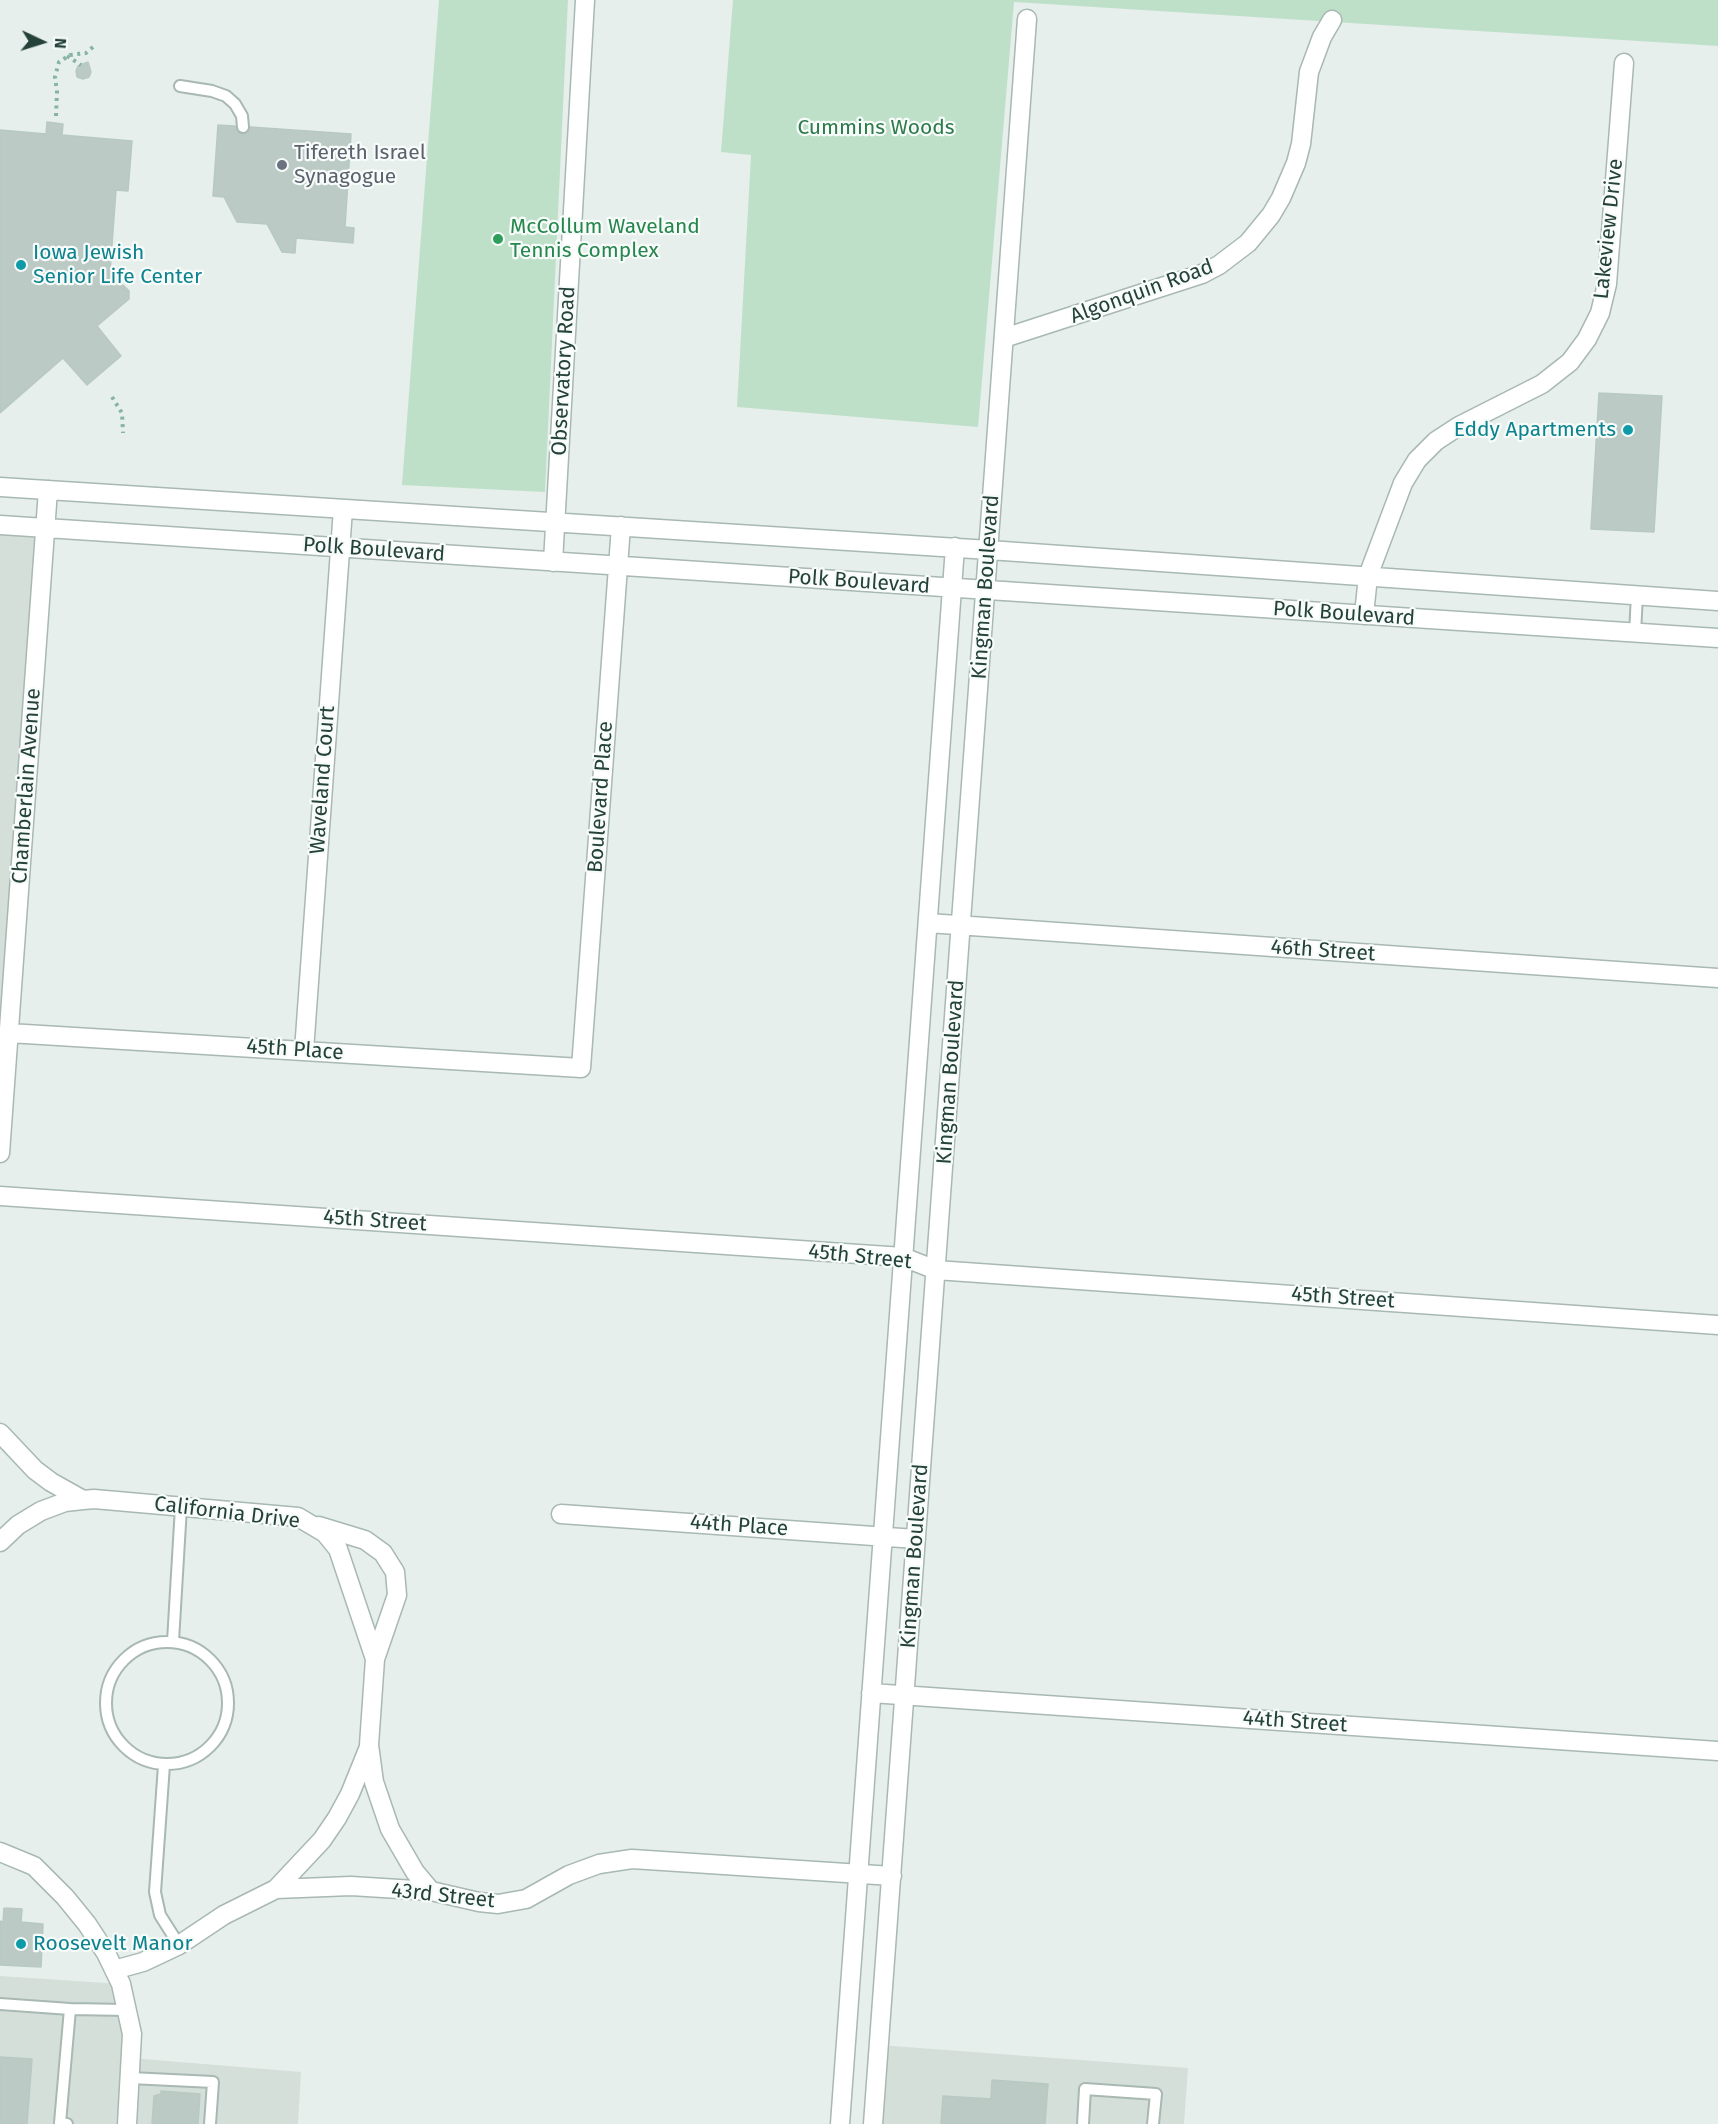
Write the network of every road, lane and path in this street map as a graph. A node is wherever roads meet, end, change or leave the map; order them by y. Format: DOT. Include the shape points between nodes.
graph roads {
  1 [pos="585,0"];
  2 [pos="1027,19"];
  3 [pos="1332,20"];
  4 [pos="93,47"];
  5 [pos="67,56"];
  6 [pos="1624,63"];
  7 [pos="81,65"];
  8 [pos="180,86"];
  9 [pos="56,116"];
  10 [pos="243,127"];
  11 [pos="1004,338"];
  12 [pos="112,397"];
  13 [pos="123,433"];
  14 [pos="0,487"];
  15 [pos="48,490"];
  16 [pos="343,509"];
  17 [pos="556,522"];
  18 [pos="0,525"];
  19 [pos="621,526"];
  20 [pos="46,528"];
  21 [pos="340,547"];
  22 [pos="955,548"];
  23 [pos="989,550"];
  24 [pos="553,562"];
  25 [pos="618,566"];
  26 [pos="1368,576"];
  27 [pos="952,588"];
  28 [pos="986,590"];
  29 [pos="1637,595"];
  30 [pos="1718,601"];
  31 [pos="1364,615"];
  32 [pos="1635,633"];
  33 [pos="1718,639"];
  34 [pos="928,923"];
  35 [pos="961,926"];
  36 [pos="1718,978"];
  37 [pos="9,1033"];
  38 [pos="304,1051"];
  39 [pos="581,1068"];
  40 [pos="0,1154"];
  41 [pos="0,1196"];
  42 [pos="903,1257"];
  43 [pos="936,1270"];
  44 [pos="1718,1325"];
  45 [pos="0,1433"];
  46 [pos="83,1500"];
  47 [pos="181,1507"];
  48 [pos="561,1514"];
  49 [pos="311,1523"];
  50 [pos="882,1536"];
  51 [pos="916,1539"];
  52 [pos="0,1542"];
  53 [pos="173,1641"];
  54 [pos="375,1659"];
  55 [pos="871,1693"];
  56 [pos="905,1695"];
  57 [pos="369,1745"];
  58 [pos="1718,1751"];
  59 [pos="164,1765"];
  60 [pos="0,1852"];
  61 [pos="858,1873"];
  62 [pos="892,1875"];
  63 [pos="276,1889"];
  64 [pos="431,1891"];
  65 [pos="179,1946"];
  66 [pos="114,1970"];
  67 [pos="0,2004"];
  68 [pos="70,2009"];
  69 [pos="127,2010"];
  70 [pos="130,2078"];
  71 [pos="60,2124"];
  72 [pos="67,2124"];
  73 [pos="127,2124"];
  74 [pos="210,2124"];
  75 [pos="840,2124"];
  76 [pos="873,2124"];
  77 [pos="1083,2124"];
  78 [pos="1154,2124"];
  1 -- 17 [label="street, Observatory Road"];
  2 -- 11 [label="street, Kingman Boulevard"];
  3 -- 11 [label="street, Algonquin Road" via="1309,72 1296,163 1271,215 1248,243 1202,274"];
  4 -- 5 [label="path" via="86,53"];
  5 -- 7 [label="path"];
  5 -- 9 [label="path" via="59,62 55,77"];
  6 -- 26 [label="street, Lakeview Drive" via="1607,284 1592,330 1569,362 1542,384 1459,426 1436,441 1418,460 1403,483"];
  8 -- 10 [label="lane" via="226,96 238,110"];
  11 -- 23 [label="street, Kingman Boulevard"];
  12 -- 13 [label="path" via="122,413"];
  14 -- 15 [label="street, Polk Boulevard"];
  15 -- 16 [label="street, Polk Boulevard"];
  15 -- 20 [label="street, Chamberlain Avenue"];
  16 -- 17 [label="street, Polk Boulevard"];
  16 -- 21 [label="street, Waveland Court"];
  17 -- 19 [label="street, Polk Boulevard"];
  17 -- 24 [label="street, Observatory Road"];
  18 -- 20 [label="street, Polk Boulevard"];
  19 -- 22 [label="street, Polk Boulevard"];
  19 -- 25 [label="street, Boulevard Place"];
  20 -- 21 [label="street, Polk Boulevard"];
  20 -- 37 [label="street, Chamberlain Avenue"];
  21 -- 24 [label="street, Polk Boulevard"];
  21 -- 38 [label="street, Waveland Court"];
  22 -- 23 [label="street, Polk Boulevard"];
  22 -- 27 [label="street, Kingman Boulevard"];
  23 -- 26 [label="street, Polk Boulevard"];
  23 -- 28 [label="street, Kingman Boulevard"];
  24 -- 25 [label="street, Polk Boulevard"];
  25 -- 27 [label="street, Polk Boulevard"];
  25 -- 39 [label="street, Boulevard Place"];
  26 -- 29 [label="street, Polk Boulevard"];
  26 -- 31 [label="street, Lakeview Drive"];
  27 -- 28 [label="street, Polk Boulevard"];
  27 -- 34 [label="street, Kingman Boulevard"];
  28 -- 31 [label="street, Polk Boulevard"];
  28 -- 35 [label="street, Kingman Boulevard"];
  29 -- 30 [label="street, Polk Boulevard"];
  29 -- 32 [label="lane"];
  31 -- 32 [label="street, Polk Boulevard"];
  32 -- 33 [label="street, Polk Boulevard"];
  34 -- 35 [label="street, 46th Street"];
  34 -- 42 [label="street, Kingman Boulevard"];
  35 -- 36 [label="street, 46th Street"];
  35 -- 43 [label="street, Kingman Boulevard"];
  37 -- 38 [label="street, 45th Place"];
  37 -- 40 [label="street, Chamberlain Avenue"];
  38 -- 39 [label="street, 45th Place"];
  41 -- 42 [label="street, 45th Street"];
  42 -- 43 [label="street, 45th Street"];
  42 -- 50 [label="street, Kingman Boulevard"];
  43 -- 44 [label="street, 45th Street"];
  43 -- 51 [label="street, Kingman Boulevard"];
  45 -- 46 [label="street, California Drive" via="35,1470"];
  46 -- 47 [label="street, California Drive"];
  46 -- 52 [label="street, California Drive" via="41,1511"];
  47 -- 49 [label="street, California Drive" via="298,1517"];
  47 -- 53 [label="lane"];
  48 -- 50 [label="street, 44th Place"];
  49 -- 54 [label="street, California Drive" via="338,1549"];
  49 -- 54 [label="street" via="365,1540 383,1553 394,1572 397,1595"];
  50 -- 51 [label="street, 44th Place"];
  50 -- 55 [label="street, Kingman Boulevard"];
  51 -- 56 [label="street, Kingman Boulevard"];
  53 -- 59 [label="lane" via="202,1652 220,1671 228,1709 224,1727 201,1755"];
  53 -- 59 [label="lane" via="143,1646 125,1657 106,1692 106,1712 123,1746 148,1762"];
  54 -- 57 [label="street, California Drive"];
  55 -- 56 [label="street, 44th Street"];
  55 -- 61 [label="street, Kingman Boulevard"];
  56 -- 58 [label="street, 44th Street"];
  56 -- 62 [label="street, Kingman Boulevard"];
  57 -- 63 [label="street, California Drive" via="337,1818"];
  57 -- 64 [label="street, California Drive" via="374,1782 390,1829"];
  59 -- 65 [label="lane" via="155,1892 160,1915"];
  60 -- 66 [label="street" via="34,1866 65,1898 87,1924"];
  61 -- 62 [label="street, 43rd Street"];
  61 -- 64 [label="street, 43rd Street" via="632,1859 599,1864 569,1875 526,1899 498,1904"];
  61 -- 75 [label="street, Kingman Boulevard"];
  62 -- 76 [label="street, Kingman Boulevard"];
  63 -- 64 [label="street, 43rd Street" via="351,1886"];
  63 -- 65 [label="street, 43rd Street" via="224,1915"];
  65 -- 66 [label="street, 43rd Street"];
  66 -- 69 [label="street"];
  67 -- 68 [label="lane"];
  68 -- 69 [label="lane"];
  68 -- 71 [label="lane"];
  69 -- 70 [label="street" via="132,2034"];
  70 -- 73 [label="street"];
  70 -- 74 [label="lane" via="213,2082"];
  71 -- 72 [label="lane"];
  77 -- 78 [label="lane" via="1086,2089 1156,2094"];
}
